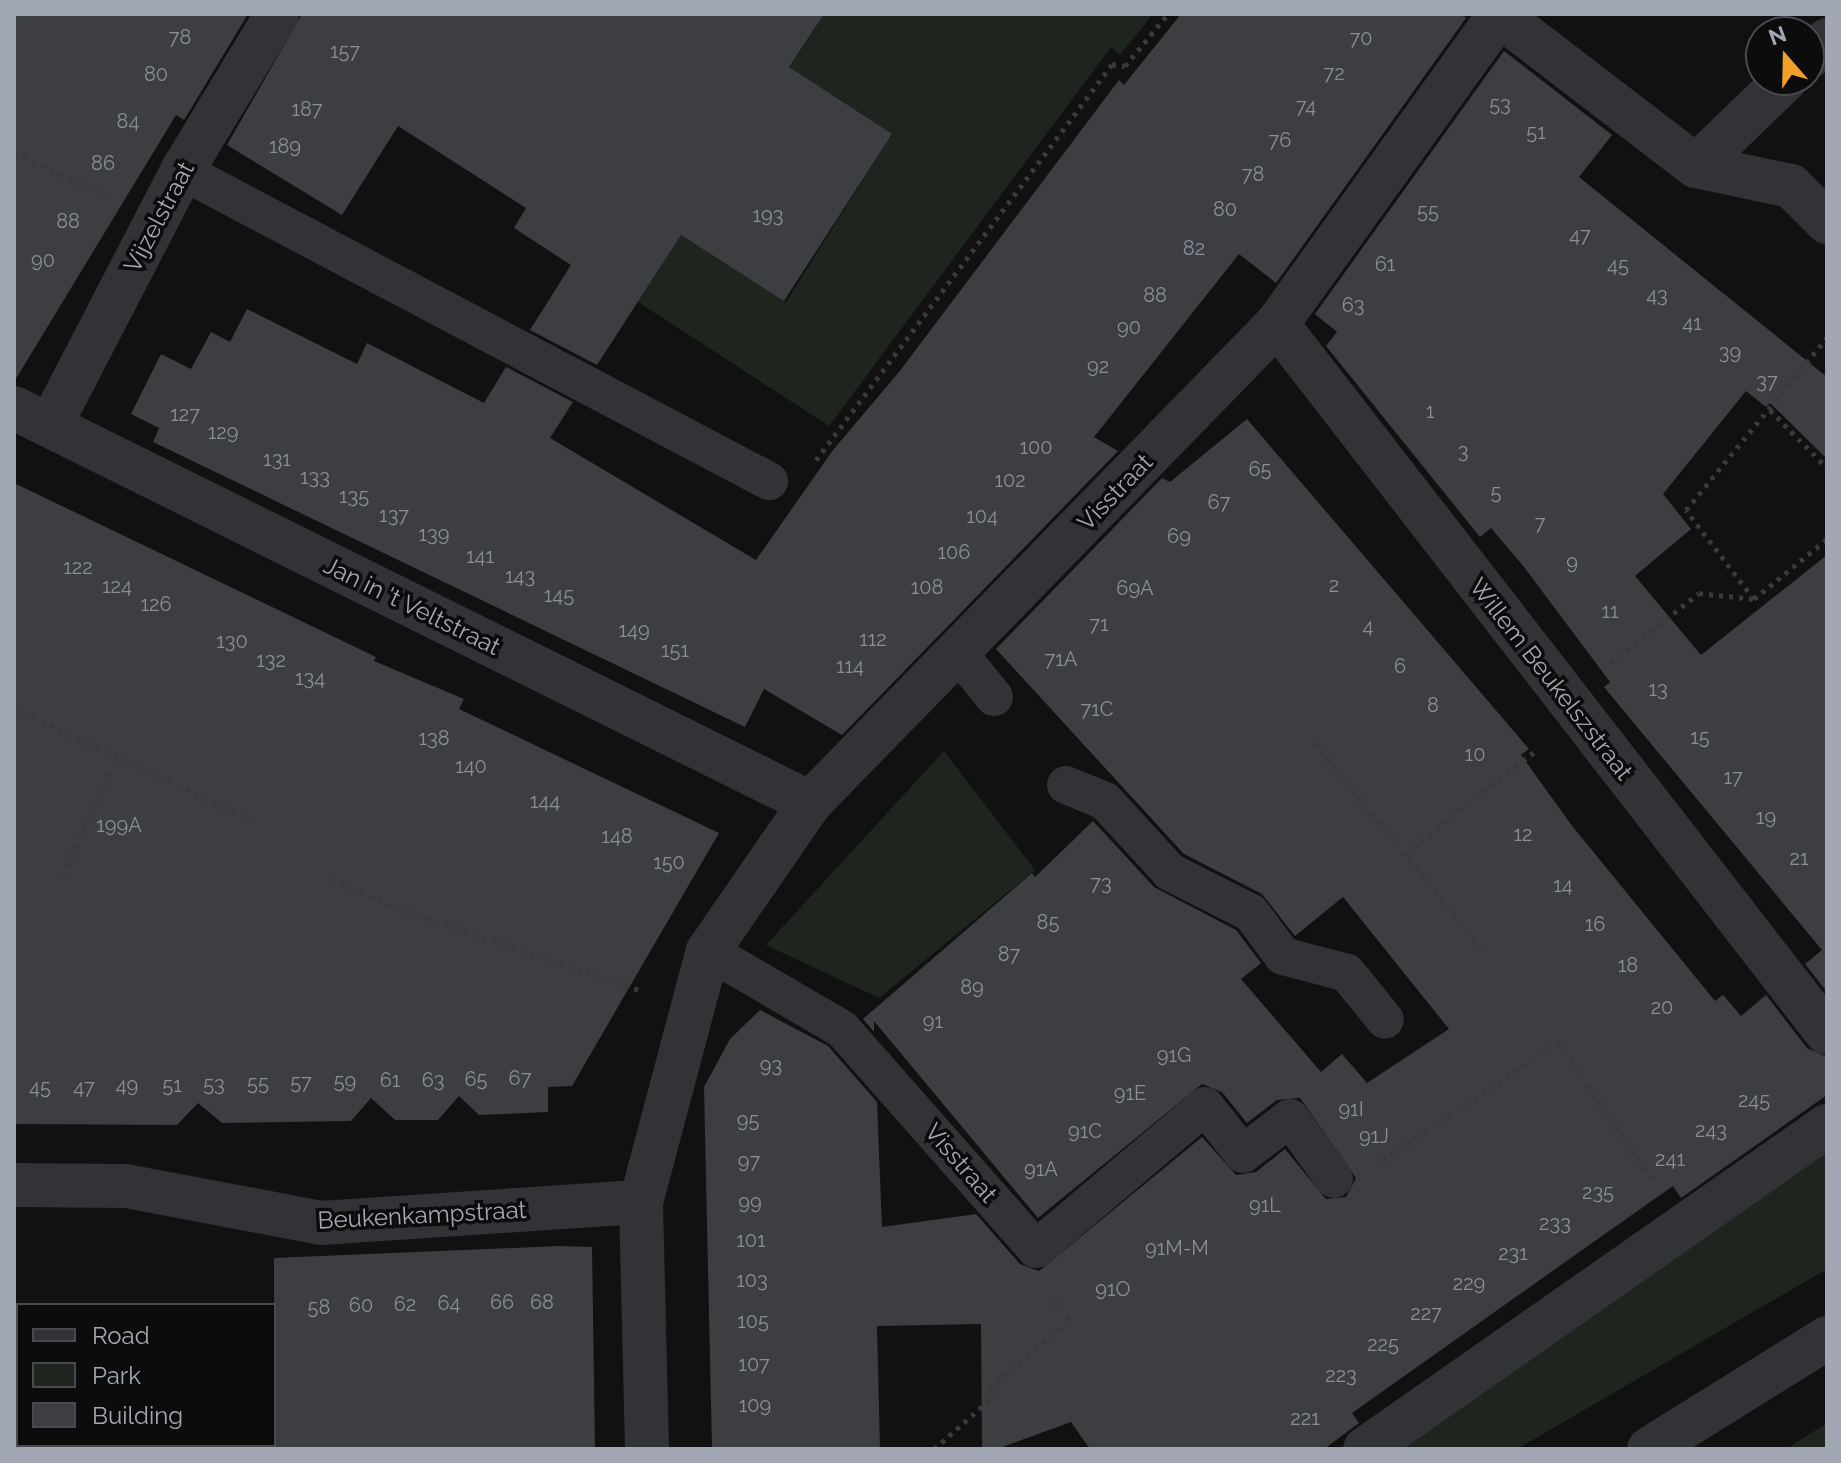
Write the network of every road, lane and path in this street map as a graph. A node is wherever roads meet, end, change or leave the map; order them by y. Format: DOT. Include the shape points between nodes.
graph roads {
  1 [pos="277,14"];
  2 [pos="1168,14"];
  3 [pos="1499,14"];
  4 [pos="1768,96"];
  5 [pos="14,152"];
  6 [pos="1696,166"];
  7 [pos="182,171"];
  8 [pos="157,219"];
  9 [pos="1827,222"];
  10 [pos="1277,324"];
  11 [pos="1827,338"];
  12 [pos="1770,410"];
  13 [pos="32,417"];
  14 [pos="1827,468"];
  15 [pos="769,481"];
  16 [pos="1827,539"];
  17 [pos="1754,599"];
  18 [pos="960,655"];
  19 [pos="994,697"];
  20 [pos="14,708"];
  21 [pos="1573,708"];
  22 [pos="1314,743"];
  23 [pos="118,757"];
  24 [pos="1066,785"];
  25 [pos="810,803"];
  26 [pos="253,821"];
  27 [pos="1405,854"];
  28 [pos="62,875"];
  29 [pos="332,880"];
  30 [pos="708,951"];
  31 [pos="1486,953"];
  32 [pos="693,1008"];
  33 [pos="1385,1020"];
  34 [pos="1827,1033"];
  35 [pos="1827,1126"];
  36 [pos="1334,1179"];
  37 [pos="14,1185"];
  38 [pos="641,1202"];
  39 [pos="1683,1226"];
  40 [pos="1036,1249"];
  41 [pos="1827,1338"];
  42 [pos="647,1449"];
  43 [pos="934,1449"];
  44 [pos="1365,1449"];
  45 [pos="1649,1449"];
  1 -- 7 [label="street, Vijzelstraat"];
  2 -- 15 [label="path" via="1125,66 1112,64 796,486"];
  3 -- 6 [label="street"];
  3 -- 10 [label="street, Visstraat"];
  4 -- 6 [label="street"];
  5 -- 8 [label="path"];
  6 -- 9 [label="street" via="1791,186"];
  7 -- 8 [label="street, Vijzelstraat"];
  7 -- 15 [label="lane"];
  8 -- 13 [label="street, Vijzelstraat"];
  10 -- 18 [label="street, Visstraat"];
  10 -- 21 [label="street, Willem Beukelszstraat"];
  11 -- 12 [label="path"];
  12 -- 14 [label="path"];
  12 -- 17 [label="path" via="1686,510"];
  13 -- 25 [label="street, Jan in 't Veltstraat"];
  16 -- 17 [label="path"];
  17 -- 21 [label="path" via="1699,593"];
  18 -- 19 [label="lane"];
  18 -- 25 [label="street, Visstraat"];
  20 -- 23 [label="path"];
  21 -- 27 [label="path"];
  21 -- 34 [label="street, Willem Beukelszstraat"];
  22 -- 27 [label="path"];
  23 -- 26 [label="path"];
  23 -- 28 [label="path"];
  24 -- 33 [label="lane" via="1105,801 1170,872 1251,913 1283,956 1347,973"];
  25 -- 30 [label="street, Visstraat"];
  27 -- 31 [label="path"];
  29 -- 32 [label="path" via="388,905"];
  30 -- 32 [label="street, Visstraat"];
  30 -- 40 [label="lane, Visstraat" via="842,1029"];
  32 -- 38 [label="street, Visstraat"];
  35 -- 39 [label="street"];
  36 -- 39 [label="path" via="1341,1188 1559,1043"];
  36 -- 40 [label="lane" via="1290,1118 1243,1154 1205,1106"];
  37 -- 38 [label="street, Beukenkampstraat" via="126,1186 321,1223"];
  38 -- 42 [label="street, Visstraat"];
  39 -- 44 [label="street"];
  40 -- 43 [label="path" via="1045,1290 1070,1319 989,1389 994,1396"];
  41 -- 45 [label="street"];
}
